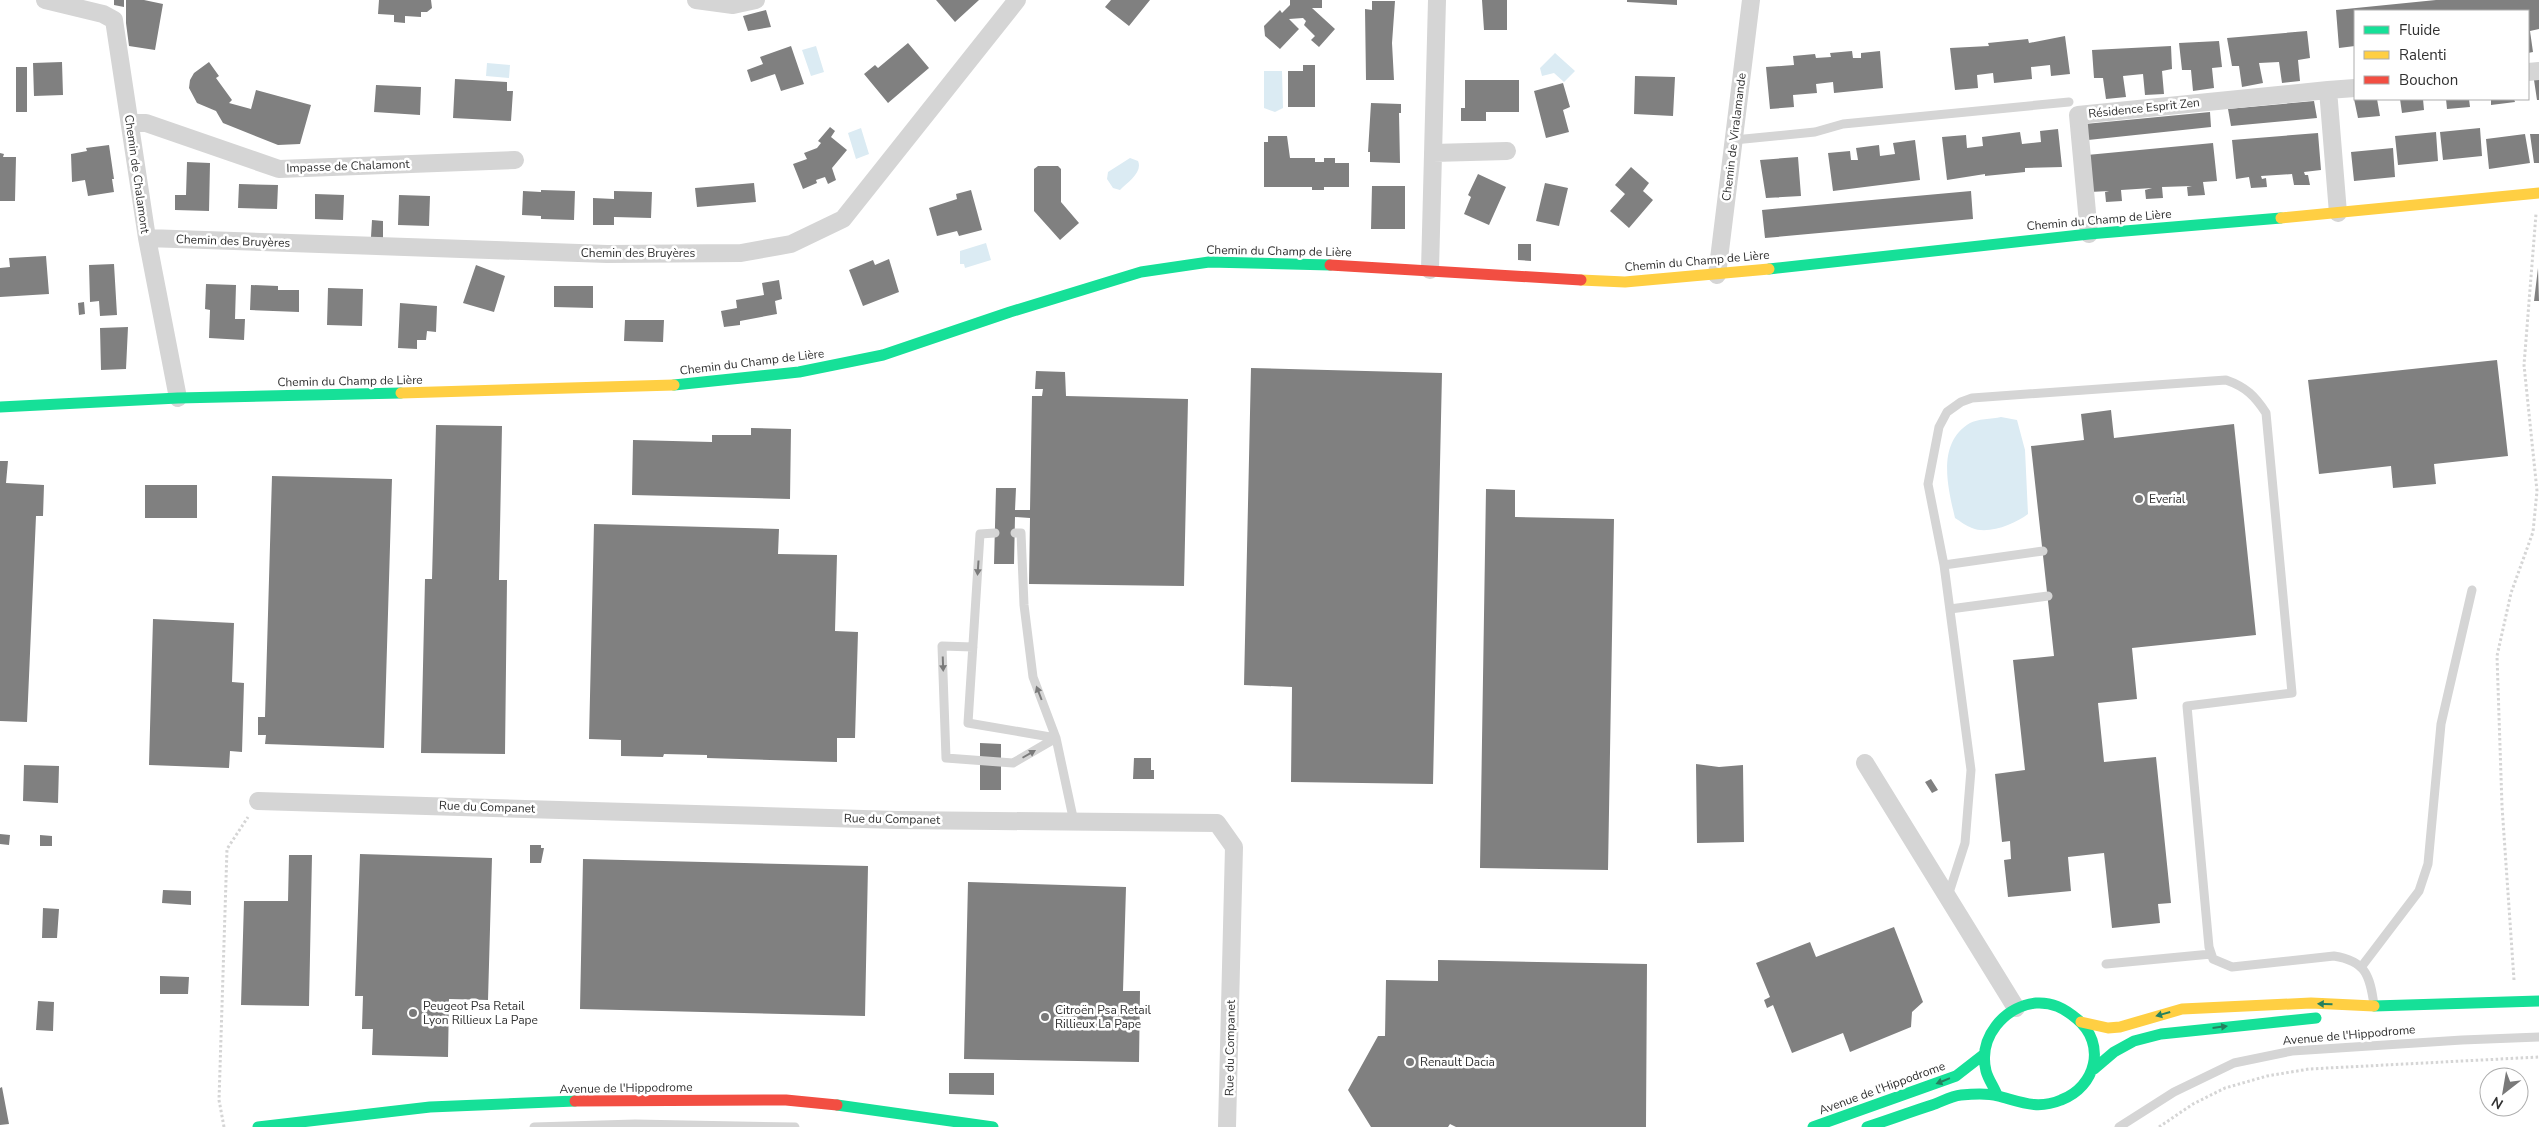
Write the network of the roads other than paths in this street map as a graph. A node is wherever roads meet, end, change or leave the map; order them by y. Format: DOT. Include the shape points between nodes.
graph roads {
  1 [pos="45,0"];
  2 [pos="696,0"];
  3 [pos="756,0"];
  4 [pos="1017,0"];
  5 [pos="1437,0"];
  6 [pos="1751,0"];
  7 [pos="2354,88"];
  8 [pos="2328,90"];
  9 [pos="2069,102"];
  10 [pos="130,123"];
  11 [pos="1734,140"];
  12 [pos="1507,151"];
  13 [pos="1433,153"];
  14 [pos="515,160"];
  15 [pos="2538,193"];
  16 [pos="2338,213"];
  17 [pos="2089,234"];
  18 [pos="147,238"];
  19 [pos="1430,270"];
  20 [pos="1717,275"];
  21 [pos="178,398"];
  22 [pos="0,408"];
  23 [pos="994,533"];
  24 [pos="1014,533"];
  25 [pos="2043,551"];
  26 [pos="1944,565"];
  27 [pos="2472,590"];
  28 [pos="2048,596"];
  29 [pos="1950,610"];
  30 [pos="973,647"];
  31 [pos="1056,738"];
  32 [pos="1865,763"];
  33 [pos="258,801"];
  34 [pos="1074,822"];
  35 [pos="1948,896"];
  36 [pos="2211,954"];
  37 [pos="2106,964"];
  38 [pos="2362,966"];
  39 [pos="2539,1001"];
  40 [pos="2374,1006"];
  41 [pos="2016,1008"];
  42 [pos="2081,1022"];
  43 [pos="2539,1037"];
  44 [pos="1983,1054"];
  45 [pos="2094,1069"];
  46 [pos="1997,1095"];
  47 [pos="258,1127"];
  48 [pos="534,1127"];
  49 [pos="795,1127"];
  50 [pos="993,1127"];
  51 [pos="1227,1127"];
  52 [pos="1813,1127"];
  53 [pos="1867,1127"];
  54 [pos="2119,1127"];
  1 -- 10 [label="street, Chemin de Chalamont" via="103,14 114,20"];
  2 -- 3 [label="street" via="732,5"];
  4 -- 18 [label="street, Chemin des Bruyères" via="843,219 791,244 741,254 607,254"];
  5 -- 13 [label="street"];
  6 -- 11 [label="street, Chemin de Viralamande"];
  7 -- 8 [label="street, Résidence Esprit Zen"];
  8 -- 16 [label="street"];
  8 -- 17 [label="street, Résidence Esprit Zen" via="2078,115"];
  9 -- 11 [label="lane" via="1843,124 1815,132"];
  10 -- 14 [label="street, Impasse de Chalamont" via="146,123 279,169"];
  10 -- 18 [label="street, Chemin de Chalamont"];
  11 -- 20 [label="street, Chemin de Viralamande"];
  12 -- 13 [label="street"];
  13 -- 19 [label="street"];
  15 -- 16 [label="street, Chemin du Champ de Lière"];
  16 -- 17 [label="street, Chemin du Champ de Lière"];
  17 -- 20 [label="street, Chemin du Champ de Lière"];
  18 -- 21 [label="street, Chemin de Chalamont"];
  19 -- 20 [label="street, Chemin du Champ de Lière" via="1625,282"];
  19 -- 21 [label="street, Chemin du Champ de Lière" via="1209,262 1141,272 883,355 799,372 691,384 576,390"];
  21 -- 22 [label="street, Chemin du Champ de Lière"];
  23 -- 30 [label="lane, one-way" via="980,534"];
  31 -- 24 [label="lane, one-way" via="1033,678 1024,606 1021,532"];
  25 -- 26 [label="lane"];
  26 -- 29 [label="lane"];
  26 -- 36 [label="lane" via="1928,484 1939,427 1948,412 1960,402 1972,398 2226,380 2255,396 2266,413 2292,693 2187,706"];
  27 -- 38 [label="lane" via="2441,724 2428,864 2418,891"];
  28 -- 29 [label="lane"];
  29 -- 35 [label="lane" via="1971,770 1966,843"];
  30 -- 31 [label="lane" via="968,723"];
  30 -- 31 [label="lane, one-way" via="942,646 946,758 1013,763"];
  31 -- 34 [label="lane"];
  32 -- 35 [label="street"];
  33 -- 34 [label="street, Rue du Companet" via="887,820"];
  34 -- 51 [label="street, Rue du Companet" via="1217,824 1234,847"];
  35 -- 41 [label="street"];
  36 -- 37 [label="lane"];
  36 -- 38 [label="lane" via="2213,960 2232,967 2334,956 2349,958"];
  38 -- 40 [label="lane" via="2370,982"];
  39 -- 40 [label="street, Avenue de l'Hippodrome"];
  40 -- 42 [label="street, Avenue de l'Hippodrome, one-way" via="2311,1003 2182,1010 2108,1028"];
  45 -- 40 [label="street, Avenue de l'Hippodrome, one-way" via="2134,1040 2161,1034 2313,1018"];
  41 -- 42 [label="street, Avenue de l'Hippodrome" via="2034,1003 2051,1004 2068,1010"];
  41 -- 44 [label="street, Avenue de l'Hippodrome" via="1994,1026"];
  42 -- 45 [label="street, Avenue de l'Hippodrome" via="2095,1052"];
  43 -- 54 [label="lane, Avenue de l'Hippodrome" via="2292,1051 2234,1063 2174,1092"];
  44 -- 46 [label="street, Avenue de l'Hippodrome" via="1988,1083"];
  44 -- 52 [label="street, Avenue de l'Hippodrome, one-way" via="1956,1076"];
  45 -- 46 [label="street, Avenue de l'Hippodrome" via="2090,1084 2080,1097 2054,1113 2038,1115 2023,1112 2008,1106"];
  46 -- 53 [label="street" via="1960,1095"];
  47 -- 50 [label="street, Avenue de l'Hippodrome" via="430,1108 601,1100 786,1100"];
  48 -- 49 [label="lane" via="635,1124"];
}
